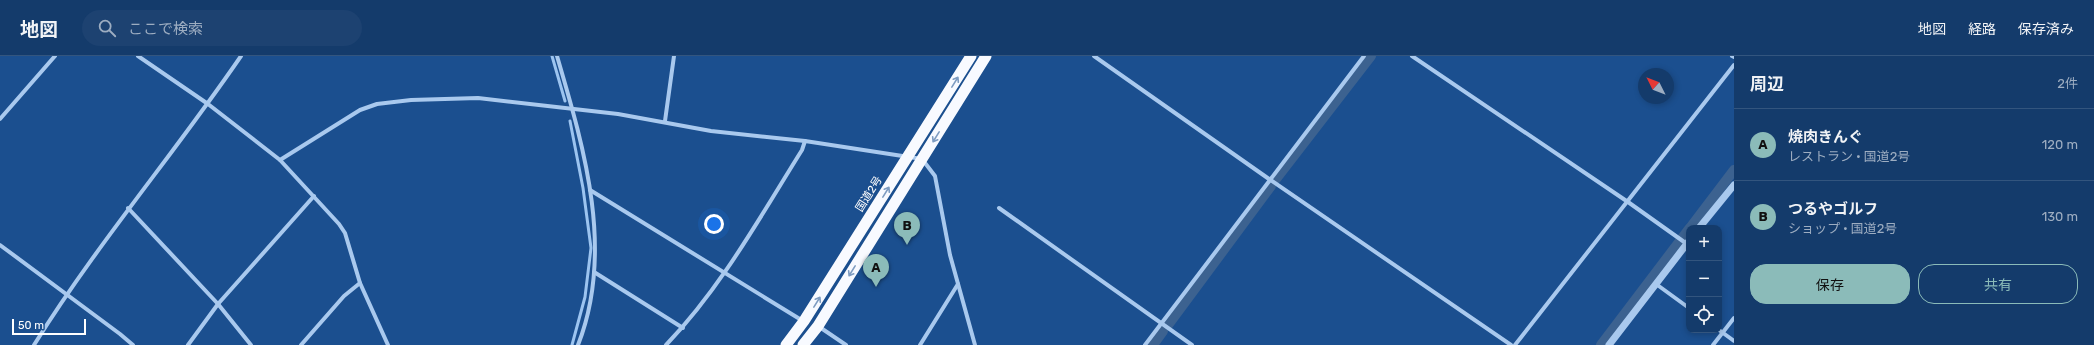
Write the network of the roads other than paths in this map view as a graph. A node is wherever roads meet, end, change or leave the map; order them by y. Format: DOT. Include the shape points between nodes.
graph roads {
  1 [pos="55,56"];
  2 [pos="138,56"];
  3 [pos="241,56"];
  4 [pos="557,56"];
  5 [pos="674,56"];
  6 [pos="971,56"];
  7 [pos="986,56"];
  8 [pos="1094,56"];
  9 [pos="1364,56"];
  10 [pos="1412,56"];
  11 [pos="1734,65"];
  12 [pos="208,104"];
  13 [pos="573,108"];
  14 [pos="0,119"];
  15 [pos="665,121"];
  16 [pos="806,141"];
  17 [pos="908,156"];
  18 [pos="922,159"];
  19 [pos="280,160"];
  20 [pos="1269,179"];
  21 [pos="1734,185"];
  22 [pos="590,190"];
  23 [pos="314,196"];
  24 [pos="1628,202"];
  25 [pos="128,208"];
  26 [pos="999,208"];
  27 [pos="1702,225"];
  28 [pos="1686,242"];
  29 [pos="0,244"];
  30 [pos="1686,246"];
  31 [pos="594,272"];
  32 [pos="724,274"];
  33 [pos="360,283"];
  34 [pos="958,284"];
  35 [pos="1656,284"];
  36 [pos="66,294"];
  37 [pos="218,304"];
  38 [pos="1686,306"];
  39 [pos="1734,318"];
  40 [pos="804,321"];
  41 [pos="1161,323"];
  42 [pos="818,326"];
  43 [pos="683,328"];
  44 [pos="1722,330"];
  45 [pos="1722,332"];
  46 [pos="1720,333"];
  47 [pos="1734,341"];
  48 [pos="34,345"];
  49 [pos="133,345"];
  50 [pos="188,345"];
  51 [pos="251,345"];
  52 [pos="301,345"];
  53 [pos="388,345"];
  54 [pos="578,345"];
  55 [pos="666,345"];
  56 [pos="786,345"];
  57 [pos="803,345"];
  58 [pos="846,345"];
  59 [pos="920,345"];
  60 [pos="975,345"];
  61 [pos="1145,345"];
  62 [pos="1192,345"];
  63 [pos="1511,345"];
  64 [pos="1515,345"];
  65 [pos="1609,345"];
  66 [pos="1713,345"];
  1 -- 14 [label="street"];
  2 -- 12 [label="street"];
  3 -- 12 [label="street"];
  4 -- 13 [label="street"];
  5 -- 15 [label="street"];
  17 -- 6 [label="highway, 国道2号, one-way"];
  7 -- 18 [label="highway, one-way"];
  8 -- 20 [label="street"];
  9 -- 20 [label="street"];
  10 -- 24 [label="street"];
  11 -- 24 [label="street"];
  12 -- 19 [label="street"];
  12 -- 25 [label="street"];
  13 -- 15 [label="street"];
  13 -- 19 [label="street" via="478,98 377,104 360,110"];
  13 -- 22 [label="street"];
  15 -- 16 [label="street" via="710,131"];
  16 -- 17 [label="street"];
  16 -- 32 [label="street"];
  17 -- 18 [label="street"];
  40 -- 17 [label="highway, 国道2号, one-way"];
  18 -- 34 [label="street" via="935,176"];
  18 -- 42 [label="highway, one-way"];
  19 -- 23 [label="street"];
  20 -- 41 [label="street"];
  20 -- 63 [label="street"];
  21 -- 27 [label="street"];
  22 -- 31 [label="street" via="596,245"];
  22 -- 32 [label="street"];
  23 -- 33 [label="street" via="345,233"];
  23 -- 37 [label="street"];
  24 -- 28 [label="street"];
  24 -- 64 [label="street"];
  25 -- 36 [label="street"];
  25 -- 37 [label="street"];
  26 -- 41 [label="street"];
  29 -- 36 [label="street"];
  30 -- 35 [label="street"];
  31 -- 43 [label="street"];
  31 -- 54 [label="street" via="590,300"];
  32 -- 40 [label="street"];
  32 -- 43 [label="street"];
  33 -- 52 [label="street" via="344,296"];
  33 -- 53 [label="street"];
  34 -- 59 [label="street"];
  34 -- 60 [label="street"];
  35 -- 38 [label="street"];
  35 -- 65 [label="street"];
  36 -- 48 [label="street"];
  36 -- 49 [label="street"];
  37 -- 50 [label="street"];
  37 -- 51 [label="street"];
  39 -- 44 [label="street"];
  40 -- 56 [label="highway, 国道2号"];
  41 -- 61 [label="street"];
  41 -- 62 [label="street"];
  42 -- 57 [label="highway"];
  42 -- 58 [label="street"];
  43 -- 55 [label="street"];
  45 -- 47 [label="street"];
  46 -- 66 [label="street"];
}
